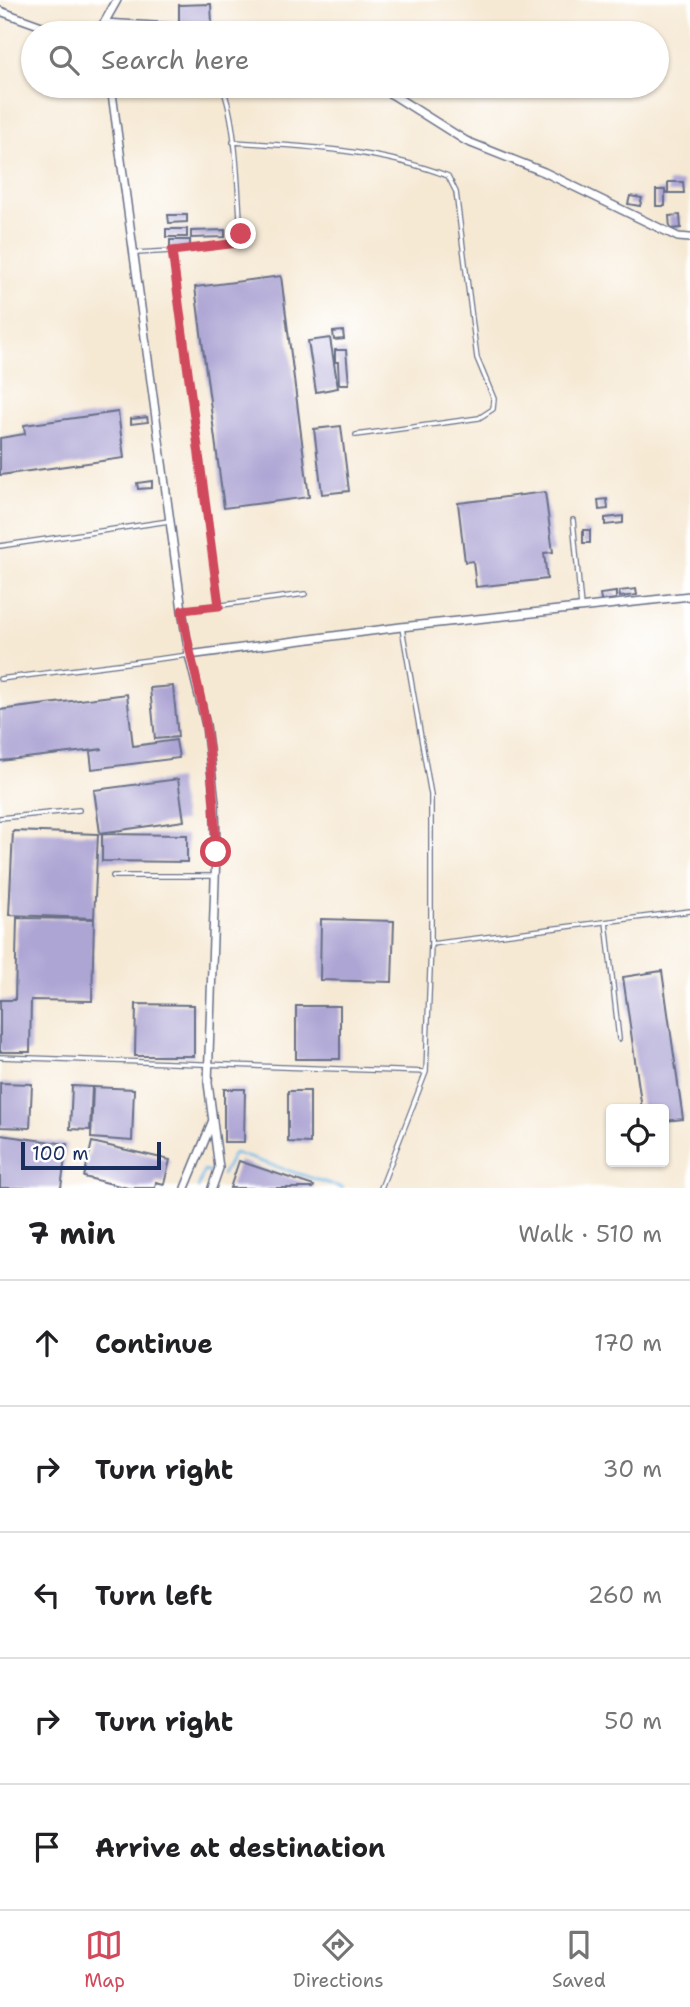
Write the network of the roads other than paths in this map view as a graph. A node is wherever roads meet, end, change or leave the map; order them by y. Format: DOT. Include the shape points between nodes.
graph roads {
  1 [pos="117,0"];
  2 [pos="0,11"];
  3 [pos="28,21"];
  4 [pos="105,21"];
  5 [pos="113,98"];
  6 [pos="228,98"];
  7 [pos="398,98"];
  8 [pos="233,142"];
  9 [pos="690,238"];
  10 [pos="172,251"];
  11 [pos="134,253"];
  12 [pos="356,435"];
  13 [pos="573,520"];
  14 [pos="171,521"];
  15 [pos="0,546"];
  16 [pos="305,594"];
  17 [pos="690,596"];
  18 [pos="219,606"];
  19 [pos="582,607"];
  20 [pos="182,610"];
  21 [pos="401,627"];
  22 [pos="189,655"];
  23 [pos="0,679"];
  24 [pos="79,810"];
  25 [pos="0,818"];
  26 [pos="113,876"];
  27 [pos="215,876"];
  28 [pos="690,911"];
  29 [pos="606,922"];
  30 [pos="431,944"];
  31 [pos="619,1039"];
  32 [pos="0,1057"];
  33 [pos="209,1065"];
  34 [pos="426,1072"];
  35 [pos="214,1120"];
  36 [pos="184,1188"];
  37 [pos="212,1188"];
  38 [pos="381,1188"];
  1 -- 4 [label="street"];
  2 -- 3 [label="street"];
  5 -- 11 [label="street"];
  6 -- 8 [label="lane"];
  7 -- 9 [label="street" via="467,141 544,172 678,237"];
  8 -- 10 [label="lane" via="238,243"];
  8 -- 12 [label="lane" via="335,148 448,176 456,192 477,359 494,399 493,409 479,418"];
  10 -- 11 [label="lane"];
  10 -- 18 [label="lane"];
  11 -- 14 [label="street"];
  13 -- 19 [label="lane"];
  14 -- 15 [label="lane"];
  14 -- 20 [label="street"];
  16 -- 18 [label="lane"];
  17 -- 19 [label="street"];
  18 -- 20 [label="lane"];
  19 -- 21 [label="street"];
  20 -- 22 [label="street"];
  21 -- 22 [label="street"];
  21 -- 30 [label="lane" via="431,795"];
  22 -- 23 [label="lane"];
  22 -- 27 [label="street" via="206,724 215,802"];
  24 -- 25 [label="lane"];
  26 -- 27 [label="lane"];
  27 -- 33 [label="street"];
  28 -- 29 [label="lane"];
  29 -- 30 [label="lane"];
  29 -- 31 [label="lane"];
  30 -- 34 [label="lane"];
  32 -- 33 [label="lane"];
  33 -- 34 [label="lane"];
  33 -- 35 [label="street"];
  34 -- 38 [label="lane"];
  35 -- 36 [label="street"];
  35 -- 37 [label="street" via="219,1168"];
}
